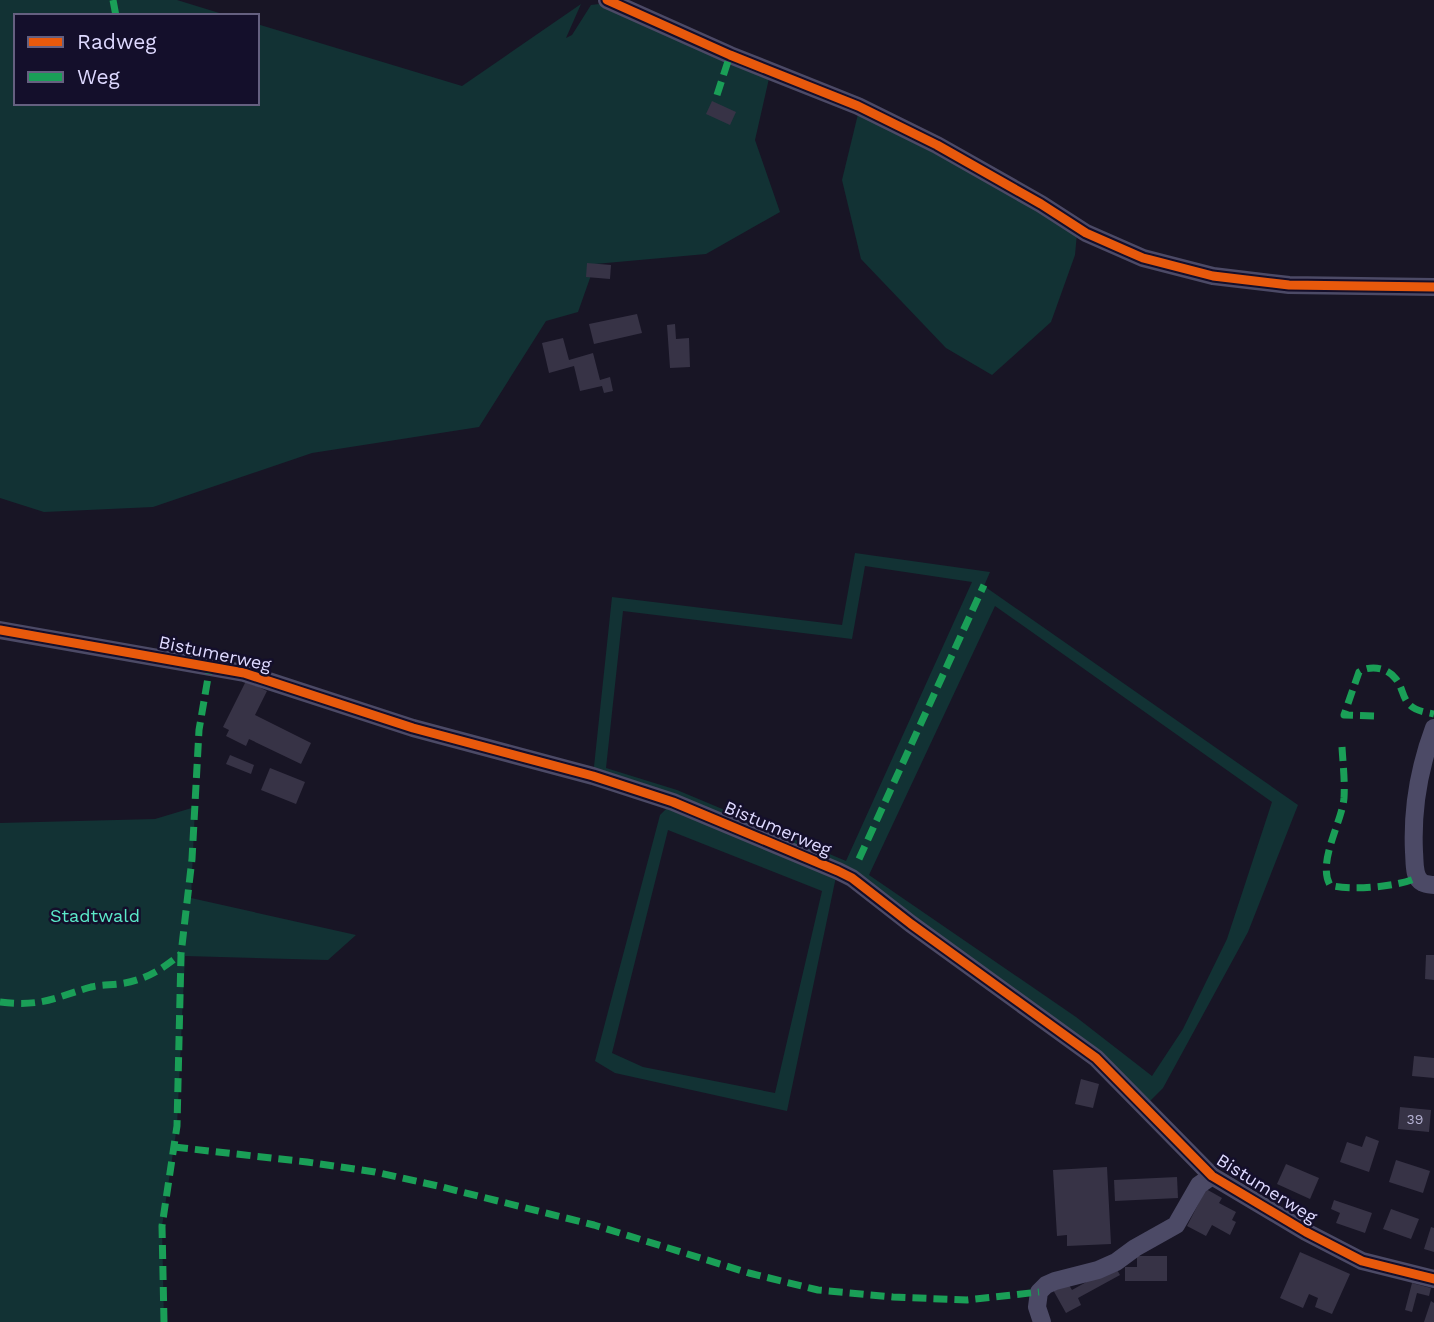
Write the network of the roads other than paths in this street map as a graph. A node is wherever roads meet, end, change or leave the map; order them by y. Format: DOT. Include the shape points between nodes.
graph roads {
  1 [pos="607,0"];
  2 [pos="1434,287"];
  3 [pos="0,630"];
  4 [pos="1434,728"];
  5 [pos="1434,885"];
  6 [pos="1212,1175"];
  7 [pos="1434,1279"];
  8 [pos="1042,1322"];
  1 -- 2 [label="street" via="858,106 937,145 1086,233 1143,258 1213,276 1289,285"];
  3 -- 6 [label="street, Bistumerweg" via="244,673 413,728 673,802 838,871 1096,1058"];
  4 -- 5 [label="street" via="1417,789 1414,839 1418,877"];
  6 -- 7 [label="street, Bistumerweg" via="1362,1261"];
  6 -- 8 [label="street" via="1199,1185 1176,1226 1116,1262 1046,1285 1039,1292 1037,1307"];
}
